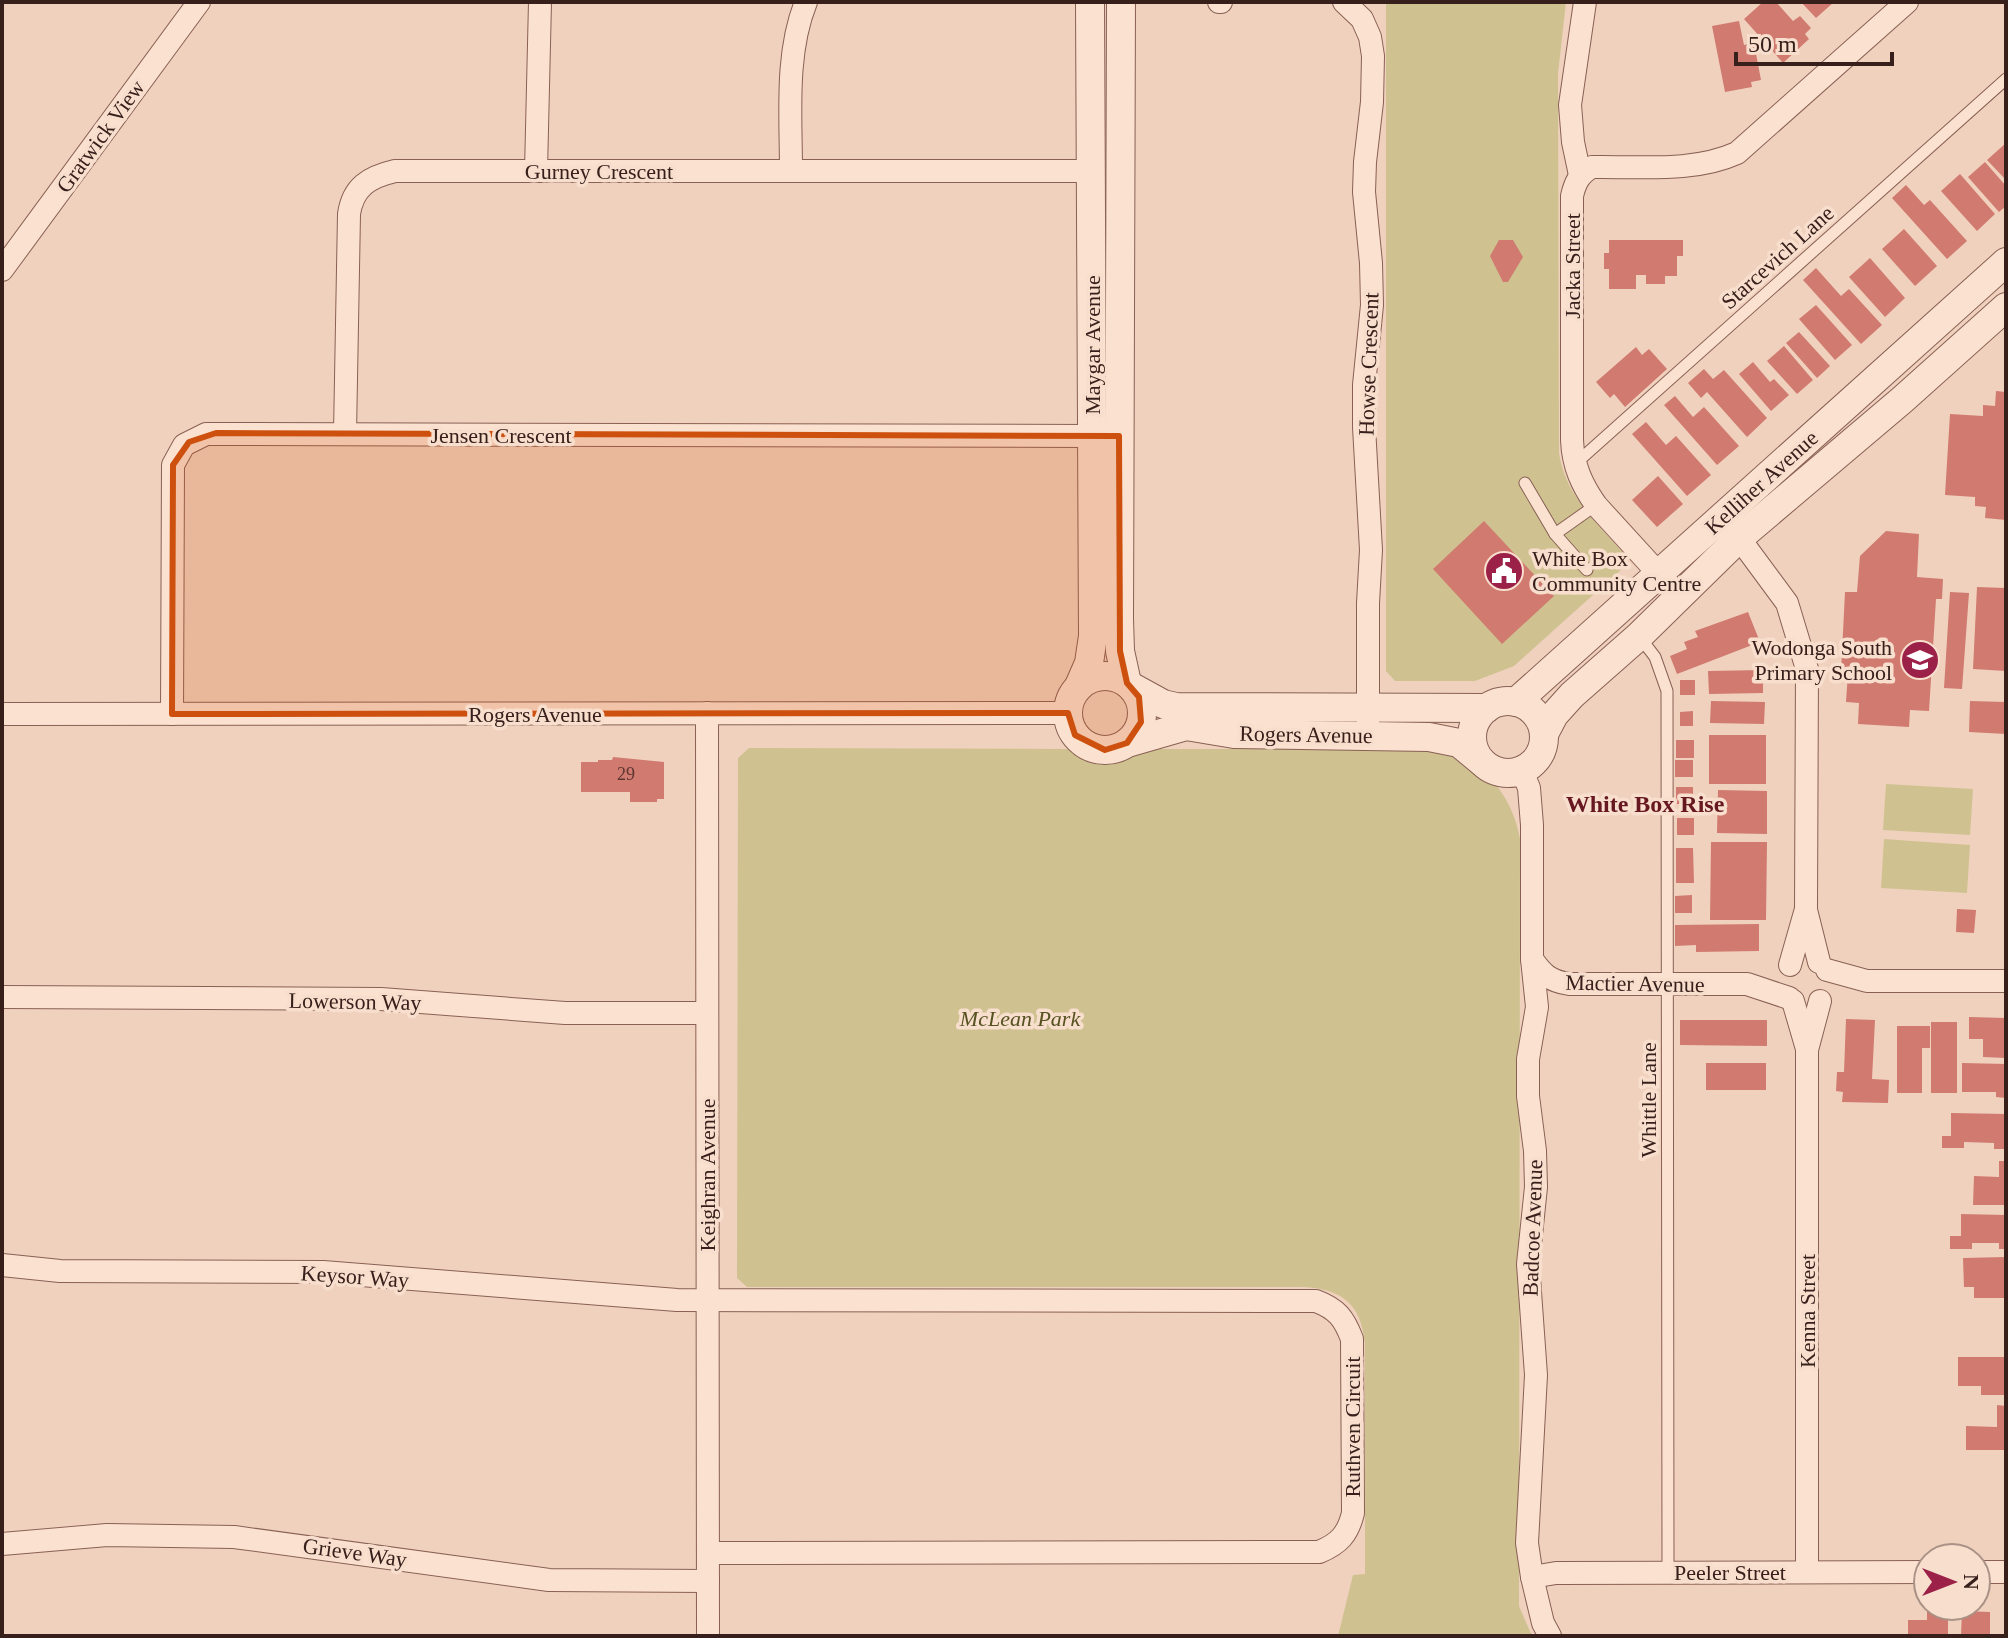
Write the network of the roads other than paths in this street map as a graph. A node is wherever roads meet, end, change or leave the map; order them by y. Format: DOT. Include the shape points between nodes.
graph roads {
  1 [pos="199,2"];
  2 [pos="540,2"];
  3 [pos="806,2"];
  4 [pos="1090,2"];
  5 [pos="1121,2"];
  6 [pos="1344,2"];
  7 [pos="1585,2"];
  8 [pos="1907,2"];
  9 [pos="2006,79"];
  10 [pos="536,171"];
  11 [pos="791,171"];
  12 [pos="1106,171"];
  13 [pos="1580,175"];
  14 [pos="2006,262"];
  15 [pos="2,270"];
  16 [pos="2006,307"];
  17 [pos="345,434"];
  18 [pos="1106,436"];
  19 [pos="1575,464"];
  20 [pos="1525,483"];
  21 [pos="1596,505"];
  22 [pos="1555,534"];
  23 [pos="1739,538"];
  24 [pos="1587,570"];
  25 [pos="1660,573"];
  26 [pos="1680,597"];
  27 [pos="1639,636"];
  28 [pos="1129,685"];
  29 [pos="1079,686"];
  30 [pos="1516,702"];
  31 [pos="1487,708"];
  32 [pos="707,713"];
  33 [pos="1068,713"];
  34 [pos="2,714"];
  35 [pos="172,714"];
  36 [pos="1368,722"];
  37 [pos="1544,734"];
  38 [pos="1127,743"];
  39 [pos="1482,762"];
  40 [pos="1522,771"];
  41 [pos="1806,909"];
  42 [pos="1532,959"];
  43 [pos="1823,966"];
  44 [pos="1788,967"];
  45 [pos="1867,981"];
  46 [pos="2006,981"];
  47 [pos="1668,984"];
  48 [pos="1747,984"];
  49 [pos="2,997"];
  50 [pos="1824,997"];
  51 [pos="1791,1000"];
  52 [pos="707,1013"];
  53 [pos="1807,1050"];
  54 [pos="2,1265"];
  55 [pos="707,1300"];
  56 [pos="2,1544"];
  57 [pos="708,1553"];
  58 [pos="1668,1571"];
  59 [pos="1807,1572"];
  60 [pos="1912,1572"];
  61 [pos="1532,1577"];
  62 [pos="708,1581"];
  63 [pos="708,1636"];
  64 [pos="1550,1636"];
  1 -- 15 [label="street, Gratwick View"];
  2 -- 10 [label="street"];
  3 -- 11 [label="street" via="792,54"];
  4 -- 12 [label="street, Maygar Avenue"];
  5 -- 12 [label="street, Maygar Avenue"];
  6 -- 36 [label="street, Howse Crescent" via="1362,19 1373,56 1364,192 1372,305 1364,413 1371,550"];
  7 -- 13 [label="street" via="1570,105"];
  8 -- 13 [label="street" via="1737,153 1698,165 1592,167"];
  9 -- 19 [label="lane, Starcevich Lane"];
  10 -- 11 [label="street, Gurney Crescent"];
  10 -- 17 [label="street, Gurney Crescent" via="395,171 359,187 349,214"];
  11 -- 12 [label="street, Gurney Crescent"];
  12 -- 18 [label="street, Maygar Avenue"];
  13 -- 19 [label="street, Jacka Street" via="1572,196"];
  14 -- 25 [label="street, Kelliher Avenue"];
  16 -- 23 [label="street, Kelliher Avenue"];
  17 -- 18 [label="street, Jensen Crescent"];
  17 -- 35 [label="street, Jensen Crescent" via="206,434 179,452 173,473"];
  18 -- 28 [label="street, Maygar Avenue" via="1120,651"];
  18 -- 29 [label="street, Maygar Avenue" via="1093,636"];
  19 -- 21 [label="street, Jacka Street"];
  20 -- 22 [label="lane"];
  21 -- 22 [label="lane"];
  21 -- 25 [label="street, Jacka Street"];
  22 -- 24 [label="lane"];
  23 -- 26 [label="street, Kelliher Avenue"];
  23 -- 41 [label="street" via="1787,603 1807,669"];
  25 -- 26 [label="street, Jacka Street"];
  25 -- 30 [label="street, Kelliher Avenue"];
  26 -- 27 [label="street, Kelliher Avenue"];
  27 -- 37 [label="street, Kelliher Avenue" via="1572,695"];
  27 -- 47 [label="lane, Whittle Lane" via="1655,657 1667,691"];
  28 -- 29 [label="street, Rogers Avenue" via="1097,676"];
  28 -- 36 [label="street, Rogers Avenue" via="1176,707"];
  28 -- 38 [label="street" via="1142,710 1136,734"];
  29 -- 33 [label="street"];
  30 -- 31 [label="street"];
  30 -- 37 [label="street" via="1535,713"];
  31 -- 36 [label="street, Rogers Avenue"];
  31 -- 39 [label="street" via="1472,740"];
  32 -- 33 [label="street, Rogers Avenue"];
  32 -- 35 [label="street, Rogers Avenue"];
  32 -- 52 [label="street, Keighran Avenue"];
  33 -- 38 [label="street, Rogers Avenue" via="1075,735 1094,748"];
  34 -- 35 [label="street, Rogers Avenue"];
  36 -- 38 [label="street, Rogers Avenue" via="1234,734 1186,726"];
  36 -- 39 [label="street, Rogers Avenue" via="1459,743"];
  37 -- 40 [label="street" via="1539,756"];
  39 -- 40 [label="street" via="1501,773"];
  40 -- 42 [label="street, Badcoe Avenue" via="1532,825"];
  41 -- 43 [label="street"];
  41 -- 44 [label="street"];
  42 -- 47 [label="street, Mactier Avenue" via="1555,982"];
  42 -- 61 [label="street, Badcoe Avenue" via="1537,1007 1528,1059 1536,1187 1528,1264 1536,1375 1527,1543"];
  43 -- 44 [label="street" via="1804,958"];
  43 -- 45 [label="street"];
  43 -- 50 [label="street" via="1830,977"];
  44 -- 48 [label="street, Mactier Avenue"];
  44 -- 51 [label="street" via="1783,984"];
  45 -- 46 [label="street"];
  45 -- 50 [label="street"];
  47 -- 48 [label="street, Mactier Avenue"];
  47 -- 58 [label="lane, Whittle Lane"];
  48 -- 51 [label="street, Mactier Avenue"];
  49 -- 52 [label="street, Lowerson Way" via="381,999 565,1013"];
  50 -- 51 [label="street" via="1811,1005"];
  50 -- 53 [label="street, Kenna Street"];
  51 -- 53 [label="street, Kenna Street"];
  52 -- 55 [label="street, Keighran Avenue"];
  53 -- 59 [label="street, Kenna Street"];
  54 -- 55 [label="street, Keysor Way" via="60,1271 323,1272"];
  55 -- 57 [label="street, Keighran Avenue"];
  55 -- 57 [label="street, Ruthven Circuit" via="1316,1301 1333,1307 1352,1339 1353,1499 1349,1528 1341,1540 1319,1552"];
  56 -- 62 [label="street, Grieve Way" via="107,1535 234,1537 549,1580"];
  57 -- 62 [label="street, Keighran Avenue"];
  58 -- 59 [label="street, Peeler Street"];
  58 -- 61 [label="street, Peeler Street"];
  59 -- 60 [label="street, Peeler Street"];
  61 -- 64 [label="street, Badcoe Avenue"];
  62 -- 63 [label="street, Keighran Avenue"];
}
